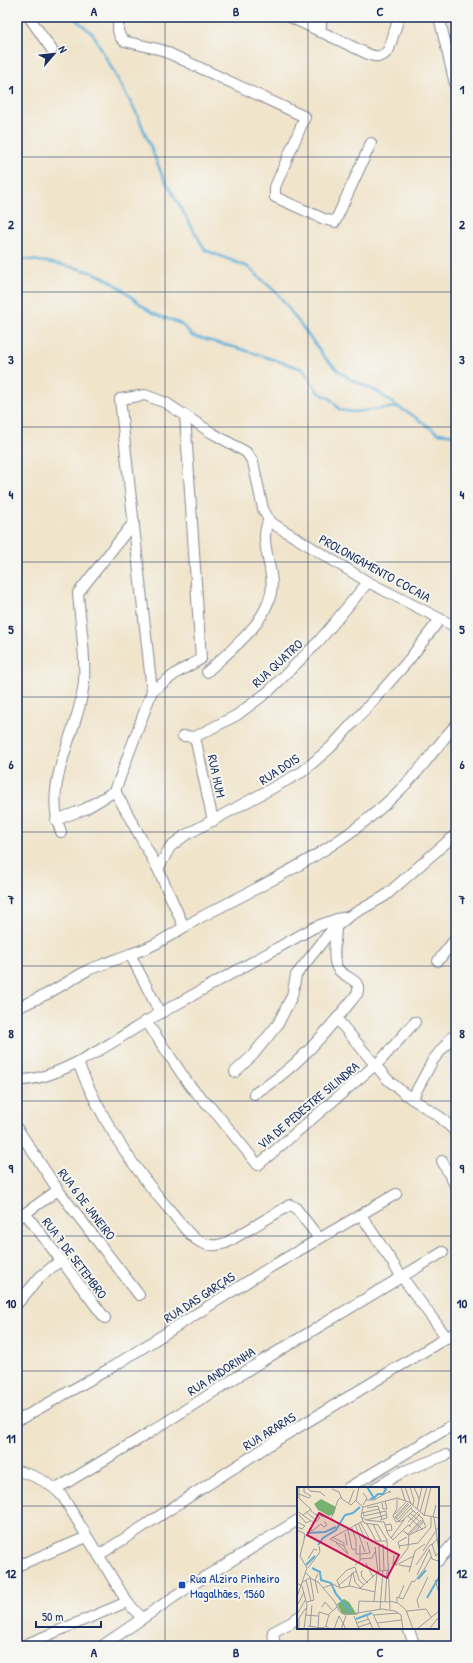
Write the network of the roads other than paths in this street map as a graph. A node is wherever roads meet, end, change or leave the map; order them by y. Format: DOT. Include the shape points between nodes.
graph roads {
  1 [pos="30,17"];
  2 [pos="119,17"];
  3 [pos="290,17"];
  4 [pos="322,17"];
  5 [pos="399,17"];
  6 [pos="439,17"];
  7 [pos="320,32"];
  8 [pos="52,50"];
  9 [pos="456,88"];
  10 [pos="371,143"];
  11 [pos="185,415"];
  12 [pos="269,520"];
  13 [pos="134,522"];
  14 [pos="368,582"];
  15 [pos="440,619"];
  16 [pos="456,628"];
  17 [pos="207,672"];
  18 [pos="152,691"];
  19 [pos="456,724"];
  20 [pos="183,736"];
  21 [pos="195,737"];
  22 [pos="115,791"];
  23 [pos="56,820"];
  24 [pos="213,821"];
  25 [pos="61,832"];
  26 [pos="456,834"];
  27 [pos="158,869"];
  28 [pos="348,917"];
  29 [pos="184,927"];
  30 [pos="336,928"];
  31 [pos="456,938"];
  32 [pos="130,954"];
  33 [pos="438,961"];
  34 [pos="17,1008"];
  35 [pos="160,1013"];
  36 [pos="337,1019"];
  37 [pos="146,1021"];
  38 [pos="415,1022"];
  39 [pos="452,1037"];
  40 [pos="78,1063"];
  41 [pos="376,1064"];
  42 [pos="235,1072"];
  43 [pos="17,1080"];
  44 [pos="254,1094"];
  45 [pos="412,1099"];
  46 [pos="17,1128"];
  47 [pos="456,1132"];
  48 [pos="442,1161"];
  49 [pos="456,1187"];
  50 [pos="58,1190"];
  51 [pos="396,1194"];
  52 [pos="361,1214"];
  53 [pos="21,1216"];
  54 [pos="319,1238"];
  55 [pos="444,1252"];
  56 [pos="61,1260"];
  57 [pos="402,1277"];
  58 [pos="139,1295"];
  59 [pos="17,1304"];
  60 [pos="105,1318"];
  61 [pos="456,1332"];
  62 [pos="447,1338"];
  63 [pos="17,1421"];
  64 [pos="456,1423"];
  65 [pos="446,1455"];
  66 [pos="17,1471"];
  67 [pos="350,1487"];
  68 [pos="377,1487"];
  69 [pos="56,1489"];
  70 [pos="297,1521"];
  71 [pos="88,1536"];
  72 [pos="456,1540"];
  73 [pos="99,1555"];
  74 [pos="439,1560"];
  75 [pos="17,1566"];
  76 [pos="127,1602"];
  77 [pos="142,1618"];
  78 [pos="297,1618"];
  79 [pos="408,1629"];
  80 [pos="22,1646"];
  81 [pos="102,1646"];
  82 [pos="275,1646"];
  83 [pos="416,1646"];
  1 -- 8 [label="street"];
  2 -- 10 [label="street" via="118,31 124,41 162,50 305,117 275,187 275,197 335,222"];
  3 -- 7 [label="street"];
  4 -- 7 [label="street"];
  5 -- 7 [label="street" via="390,49 379,57"];
  6 -- 9 [label="street"];
  11 -- 12 [label="street" via="251,457 263,509"];
  11 -- 13 [label="street" via="166,403 145,395 120,399"];
  11 -- 18 [label="street" via="201,659"];
  12 -- 14 [label="street, PROLONGAMENTO COCAIA"];
  12 -- 17 [label="street" via="265,532 271,593 262,616"];
  13 -- 18 [label="street"];
  13 -- 23 [label="street" via="78,594 84,681 75,721 62,760 57,786"];
  14 -- 15 [label="street, PROLONGAMENTO COCAIA"];
  14 -- 21 [label="street, RUA QUATRO" via="319,641 269,691 237,715"];
  15 -- 16 [label="street, PROLONGAMENTO COCAIA"];
  15 -- 24 [label="street, RUA DOIS" via="408,661 330,748 293,778"];
  18 -- 22 [label="street"];
  19 -- 29 [label="street" via="403,788 343,839"];
  20 -- 21 [label="street"];
  21 -- 24 [label="street, RUA HUM"];
  22 -- 23 [label="street" via="85,809"];
  22 -- 27 [label="street"];
  23 -- 25 [label="street"];
  24 -- 27 [label="street, RUA DOIS" via="173,844"];
  26 -- 28 [label="street" via="385,896"];
  27 -- 29 [label="street"];
  28 -- 30 [label="street"];
  28 -- 35 [label="street" via="315,927"];
  29 -- 32 [label="street" via="144,951"];
  30 -- 36 [label="street" via="336,966 358,984 359,988"];
  30 -- 42 [label="street" via="295,976 292,996 278,1024"];
  31 -- 33 [label="street"];
  32 -- 34 [label="street" via="88,970"];
  32 -- 35 [label="street"];
  35 -- 37 [label="street"];
  36 -- 41 [label="street"];
  36 -- 44 [label="street" via="301,1059"];
  37 -- 40 [label="street"];
  37 -- 41 [label="street, VIA DE PEDESTRE SILINDRA" via="190,1086 216,1113 258,1165"];
  38 -- 41 [label="street, VIA DE PEDESTRE SILINDRA"];
  39 -- 45 [label="street" via="433,1060"];
  40 -- 43 [label="street" via="43,1076"];
  40 -- 54 [label="street" via="101,1112 134,1165 153,1192 193,1237 206,1244 226,1243 290,1205 295,1206"];
  41 -- 45 [label="street" via="387,1079"];
  45 -- 47 [label="street" via="440,1117"];
  46 -- 50 [label="street, RUA 6 DE JANEIRO"];
  48 -- 49 [label="street"];
  50 -- 53 [label="street"];
  50 -- 58 [label="street, RUA 6 DE JANEIRO"];
  51 -- 52 [label="street, RUA DAS GARÇAS"];
  52 -- 54 [label="street, RUA DAS GARÇAS"];
  52 -- 57 [label="street"];
  53 -- 56 [label="street, RUA 7 DE SETEMBRO"];
  54 -- 63 [label="street, RUA DAS GARÇAS" via="109,1369"];
  55 -- 57 [label="street, RUA ANDORINHA"];
  56 -- 59 [label="street" via="40,1277"];
  56 -- 60 [label="street, RUA 7 DE SETEMBRO"];
  57 -- 62 [label="street"];
  57 -- 69 [label="street, RUA ANDORINHA"];
  61 -- 62 [label="street, RUA ARARAS"];
  62 -- 73 [label="street, RUA ARARAS" via="277,1440"];
  64 -- 67 [label="street"];
  65 -- 68 [label="street" via="404,1471"];
  66 -- 69 [label="street" via="40,1478"];
  69 -- 71 [label="street"];
  70 -- 77 [label="street"];
  71 -- 73 [label="street"];
  71 -- 75 [label="street"];
  72 -- 74 [label="street"];
  73 -- 76 [label="street"];
  76 -- 77 [label="street"];
  76 -- 80 [label="street"];
  77 -- 81 [label="street"];
  78 -- 82 [label="street" via="273,1632"];
  79 -- 83 [label="street"];
}
